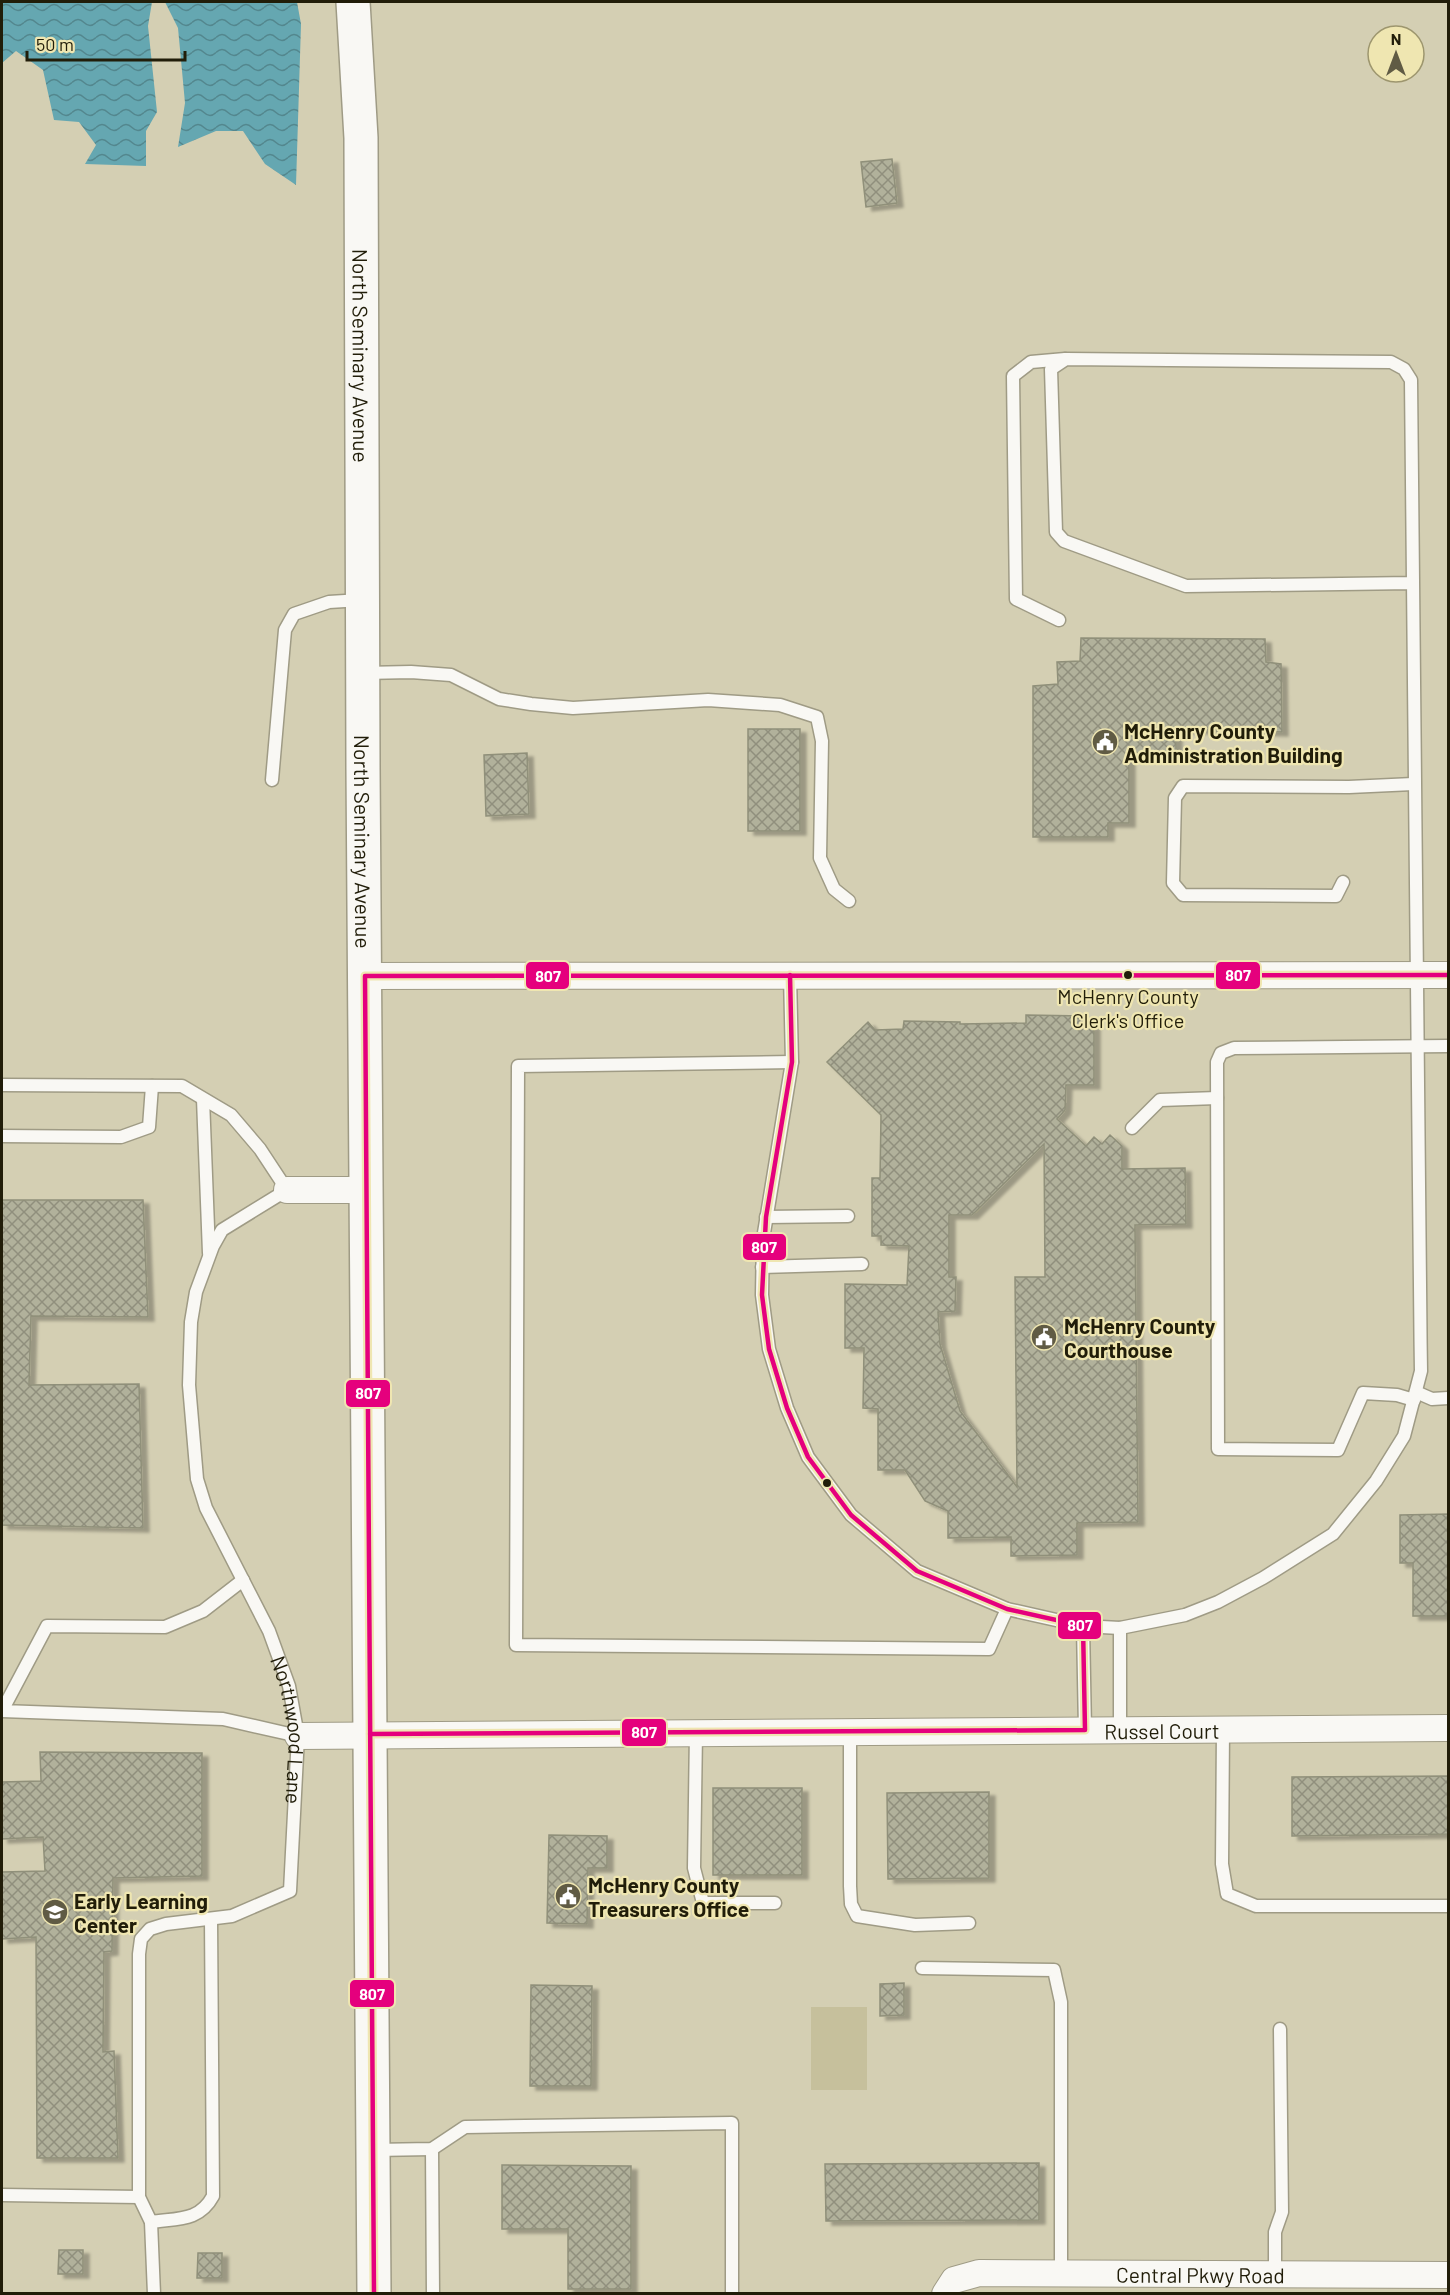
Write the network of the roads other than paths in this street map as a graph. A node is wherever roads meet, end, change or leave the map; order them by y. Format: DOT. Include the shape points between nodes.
graph roads {
  1 [pos="353,2"];
  2 [pos="1066,358"];
  3 [pos="1412,583"];
  4 [pos="362,599"];
  5 [pos="1059,620"];
  6 [pos="363,673"];
  7 [pos="272,780"];
  8 [pos="1413,784"];
  9 [pos="1343,882"];
  10 [pos="849,901"];
  11 [pos="790,975"];
  12 [pos="1415,975"];
  13 [pos="1449,975"];
  14 [pos="365,976"];
  15 [pos="1449,1046"];
  16 [pos="1416,1047"];
  17 [pos="792,1062"];
  18 [pos="2,1085"];
  19 [pos="152,1086"];
  20 [pos="1217,1098"];
  21 [pos="203,1099"];
  22 [pos="1132,1128"];
  23 [pos="2,1136"];
  24 [pos="287,1190"];
  25 [pos="366,1190"];
  26 [pos="848,1216"];
  27 [pos="766,1217"];
  28 [pos="209,1256"];
  29 [pos="862,1264"];
  30 [pos="762,1267"];
  31 [pos="1415,1396"];
  32 [pos="1449,1398"];
  33 [pos="243,1580"];
  34 [pos="1007,1609"];
  35 [pos="1083,1626"];
  36 [pos="1120,1628"];
  37 [pos="1449,1728"];
  38 [pos="1223,1729"];
  39 [pos="1085,1730"];
  40 [pos="1120,1730"];
  41 [pos="696,1732"];
  42 [pos="850,1732"];
  43 [pos="370,1734"];
  44 [pos="298,1736"];
  45 [pos="776,1903"];
  46 [pos="1449,1906"];
  47 [pos="211,1919"];
  48 [pos="969,1923"];
  49 [pos="922,1968"];
  50 [pos="1280,2029"];
  51 [pos="432,2149"];
  52 [pos="373,2150"];
  53 [pos="2,2196"];
  54 [pos="139,2197"];
  55 [pos="150,2222"];
  56 [pos="1061,2272"];
  57 [pos="1449,2274"];
  58 [pos="1275,2275"];
  59 [pos="1221,2284"];
  60 [pos="950,2287"];
  61 [pos="154,2294"];
  62 [pos="374,2294"];
  63 [pos="433,2294"];
  64 [pos="732,2294"];
  1 -- 4 [label="main road, North Seminary Avenue" via="362,138"];
  2 -- 3 [label="lane" via="1051,369 1056,531 1064,541 1186,586"];
  2 -- 3 [label="lane" via="1391,362 1404,369 1411,380"];
  2 -- 5 [label="lane" via="1030,362 1013,376 1016,599"];
  3 -- 8 [label="lane"];
  4 -- 6 [label="main road, North Seminary Avenue"];
  4 -- 7 [label="lane" via="329,602 294,615 285,630"];
  6 -- 10 [label="lane" via="451,675 499,699 531,704 573,708 708,700 780,705 817,717 822,741 820,858 834,889"];
  6 -- 14 [label="main road, North Seminary Avenue"];
  8 -- 9 [label="lane" via="1349,788 1184,786 1175,798 1173,883 1183,895 1336,896"];
  8 -- 12 [label="lane"];
  11 -- 12 [label="street"];
  11 -- 14 [label="street"];
  11 -- 17 [label="lane"];
  12 -- 13 [label="street"];
  12 -- 16 [label="lane"];
  14 -- 25 [label="main road, North Seminary Avenue"];
  15 -- 16 [label="lane"];
  16 -- 20 [label="lane" via="1228,1049 1218,1057"];
  16 -- 31 [label="lane" via="1421,1371"];
  17 -- 27 [label="lane"];
  17 -- 34 [label="lane" via="518,1066 516,1645 989,1649"];
  18 -- 19 [label="lane"];
  19 -- 21 [label="lane" via="182,1086"];
  19 -- 23 [label="lane" via="149,1127 122,1137"];
  20 -- 22 [label="lane" via="1160,1100"];
  20 -- 31 [label="lane" via="1218,1449 1338,1450 1363,1394"];
  21 -- 24 [label="lane" via="231,1115"];
  21 -- 28 [label="lane"];
  24 -- 25 [label="street"];
  24 -- 28 [label="lane, Northwood Lane" via="222,1230"];
  25 -- 43 [label="main road, North Seminary Avenue"];
  26 -- 27 [label="lane"];
  27 -- 30 [label="lane"];
  28 -- 33 [label="lane, Northwood Lane" via="190,1322 190,1417 197,1479 206,1508"];
  29 -- 30 [label="lane"];
  30 -- 34 [label="lane" via="770,1349 787,1408 808,1457 851,1515 917,1571"];
  31 -- 32 [label="lane"];
  31 -- 36 [label="lane" via="1404,1436 1376,1481 1333,1534 1218,1602 1185,1615"];
  33 -- 44 [label="lane, Northwood Lane" via="269,1631 289,1686"];
  33 -- 44 [label="lane" via="203,1611 165,1627 47,1626 2,1711 223,1719"];
  34 -- 35 [label="lane"];
  35 -- 36 [label="lane"];
  35 -- 39 [label="lane"];
  36 -- 40 [label="lane"];
  37 -- 38 [label="street, Russel Court"];
  38 -- 40 [label="street, Russel Court"];
  38 -- 46 [label="lane" via="1222,1864 1227,1894 1256,1906"];
  39 -- 40 [label="street, Russel Court"];
  39 -- 42 [label="street, Russel Court"];
  41 -- 42 [label="street, Russel Court"];
  41 -- 43 [label="street, Russel Court"];
  41 -- 45 [label="lane" via="694,1868 703,1903"];
  42 -- 48 [label="lane" via="850,1895 857,1916 915,1925"];
  43 -- 44 [label="street, Russel Court"];
  43 -- 52 [label="main road, North Seminary Avenue"];
  44 -- 47 [label="lane, Northwood Lane" via="290,1891 232,1916"];
  47 -- 54 [label="lane, Northwood Lane" via="166,1924 150,1929 141,1939"];
  47 -- 55 [label="lane" via="213,2196 207,2208 196,2216"];
  49 -- 56 [label="lane" via="1054,1970 1061,2002"];
  50 -- 58 [label="lane" via="1282,2212 1275,2232"];
  51 -- 52 [label="lane"];
  51 -- 63 [label="lane"];
  51 -- 64 [label="lane" via="465,2127 732,2123"];
  52 -- 62 [label="main road, North Seminary Avenue"];
  53 -- 54 [label="lane"];
  54 -- 55 [label="lane, Northwood Lane"];
  55 -- 61 [label="lane, Northwood Lane"];
  56 -- 59 [label="street, Central Pkwy Road"];
  56 -- 60 [label="street, Central Pkwy Road" via="979,2273"];
  57 -- 58 [label="street, Central Pkwy Road"];
  58 -- 59 [label="street, Central Pkwy Road"];
}
